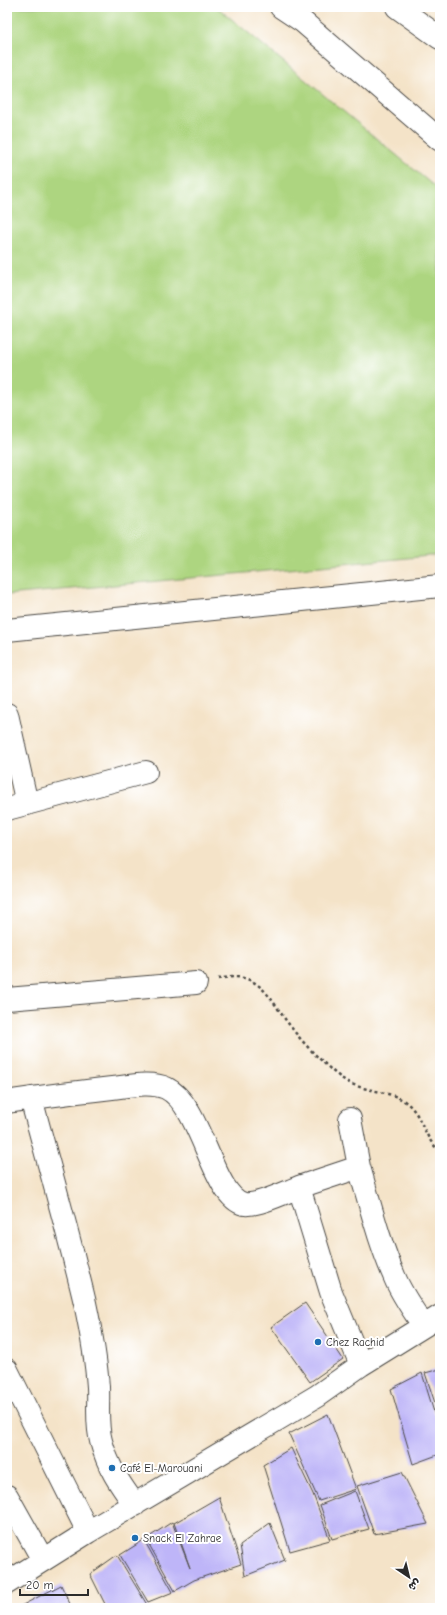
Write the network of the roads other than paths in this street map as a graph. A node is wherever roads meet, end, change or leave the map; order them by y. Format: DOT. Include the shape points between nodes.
graph roads {
  1 [pos="281,7"];
  2 [pos="397,7"];
  3 [pos="440,38"];
  4 [pos="440,140"];
  5 [pos="440,586"];
  6 [pos="7,630"];
  7 [pos="7,714"];
  8 [pos="146,772"];
  9 [pos="17,807"];
  10 [pos="196,982"];
  11 [pos="7,999"];
  12 [pos="32,1098"];
  13 [pos="7,1102"];
  14 [pos="350,1119"];
  15 [pos="359,1167"];
  16 [pos="299,1187"];
  17 [pos="431,1320"];
  18 [pos="361,1365"];
  19 [pos="7,1370"];
  20 [pos="7,1496"];
  21 [pos="135,1505"];
  22 [pos="88,1532"];
  23 [pos="43,1560"];
  24 [pos="7,1583"];
  1 -- 4 [label="street" via="302,21"];
  2 -- 3 [label="street"];
  5 -- 6 [label="street"];
  7 -- 9 [label="street"];
  8 -- 9 [label="street"];
  10 -- 11 [label="street"];
  12 -- 13 [label="street"];
  12 -- 16 [label="street" via="158,1085 168,1089 186,1106 231,1195 244,1204 253,1204"];
  12 -- 21 [label="street" via="85,1304 94,1354 101,1440 116,1480"];
  14 -- 15 [label="street"];
  15 -- 16 [label="street"];
  15 -- 17 [label="street" via="374,1218 401,1291"];
  16 -- 18 [label="street" via="331,1292"];
  17 -- 18 [label="street"];
  18 -- 21 [label="street" via="317,1396"];
  19 -- 22 [label="street"];
  20 -- 23 [label="street"];
  21 -- 22 [label="street"];
  22 -- 23 [label="street"];
  23 -- 24 [label="street"];
}
